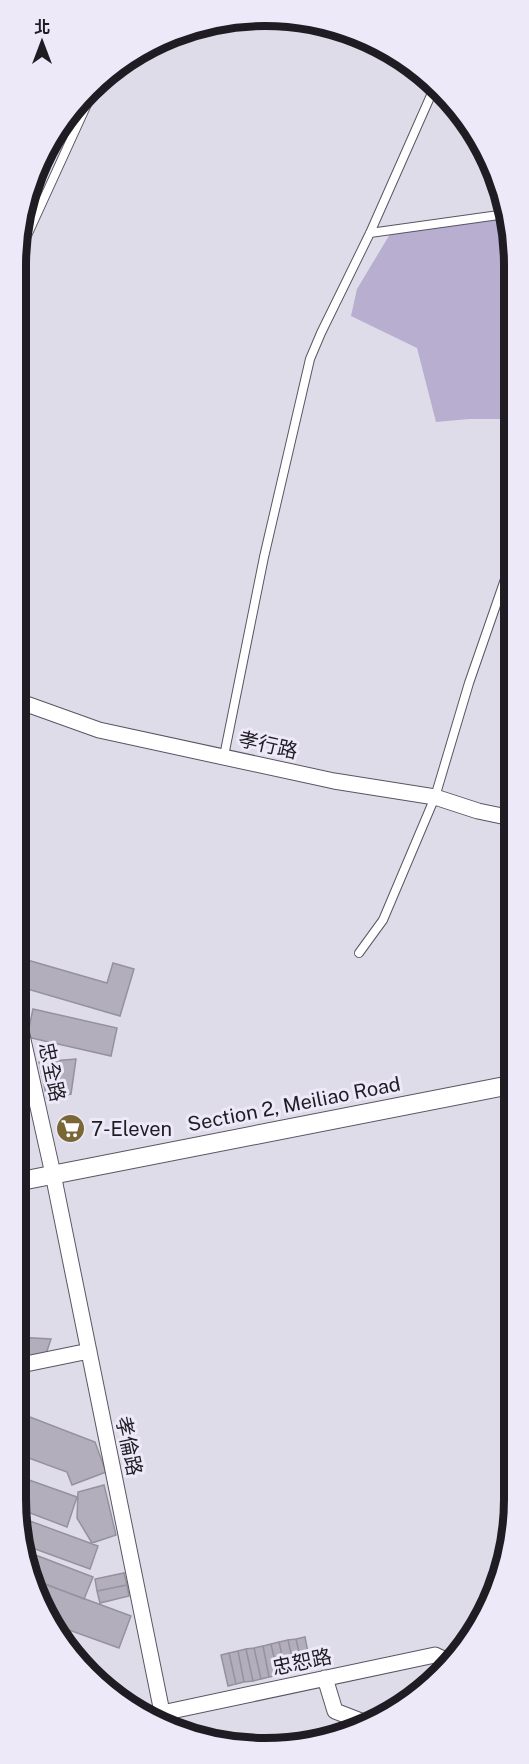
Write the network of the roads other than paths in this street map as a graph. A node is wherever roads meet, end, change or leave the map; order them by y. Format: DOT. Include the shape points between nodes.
graph roads {
  1 [pos="431,94"];
  2 [pos="86,106"];
  3 [pos="498,215"];
  4 [pos="370,233"];
  5 [pos="28,234"];
  6 [pos="504,583"];
  7 [pos="26,704"];
  8 [pos="224,756"];
  9 [pos="435,797"];
  10 [pos="504,817"];
  11 [pos="360,953"];
  12 [pos="26,1049"];
  13 [pos="504,1086"];
  14 [pos="53,1174"];
  15 [pos="26,1180"];
  16 [pos="88,1351"];
  17 [pos="26,1364"];
  18 [pos="442,1658"];
  19 [pos="325,1678"];
  20 [pos="163,1716"];
  21 [pos="170,1719"];
  22 [pos="358,1719"];
  1 -- 4 [label="lane"];
  2 -- 5 [label="lane"];
  3 -- 4 [label="lane"];
  4 -- 8 [label="lane" via="310,359 264,557"];
  6 -- 9 [label="lane"];
  7 -- 8 [label="street, 孝行路" via="99,730"];
  8 -- 9 [label="street, 孝行路" via="334,781"];
  9 -- 10 [label="street, 孝行路"];
  9 -- 11 [label="lane" via="383,920"];
  12 -- 14 [label="street, 忠全路"];
  13 -- 14 [label="street, Section 2, Meiliao Road"];
  14 -- 15 [label="street, Section 2, Meiliao Road"];
  14 -- 16 [label="street, 孝倫路"];
  16 -- 17 [label="street"];
  16 -- 20 [label="street, 孝倫路"];
  18 -- 19 [label="street, 忠恕路" via="435,1655"];
  19 -- 21 [label="street, 忠恕路"];
  19 -- 22 [label="street" via="335,1711"];
}
